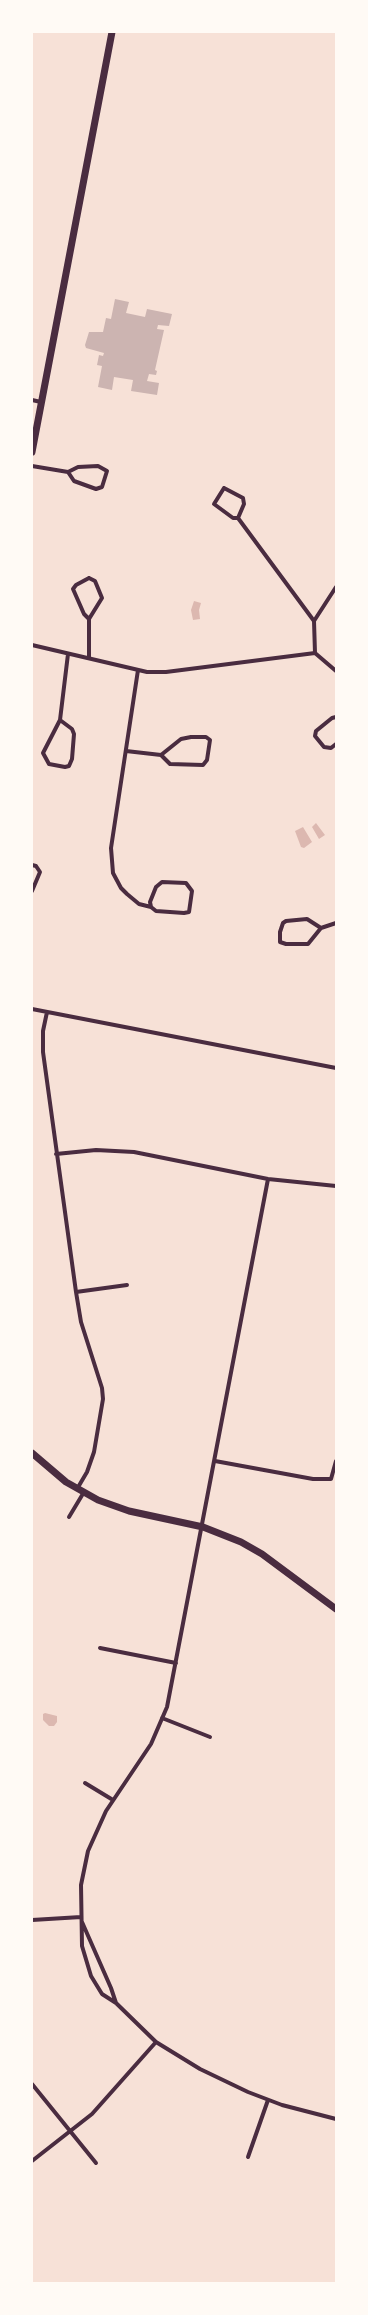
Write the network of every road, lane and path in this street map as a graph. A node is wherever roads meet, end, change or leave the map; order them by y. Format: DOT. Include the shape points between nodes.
graph roads {
  1 [pos="112,32"];
  2 [pos="32,400"];
  3 [pos="41,402"];
  4 [pos="32,452"];
  5 [pos="32,466"];
  6 [pos="68,472"];
  7 [pos="238,518"];
  8 [pos="336,587"];
  9 [pos="89,619"];
  10 [pos="314,621"];
  11 [pos="32,645"];
  12 [pos="315,653"];
  13 [pos="68,654"];
  14 [pos="89,658"];
  15 [pos="138,670"];
  16 [pos="336,671"];
  17 [pos="336,717"];
  18 [pos="60,720"];
  19 [pos="336,744"];
  20 [pos="126,751"];
  21 [pos="161,755"];
  22 [pos="32,865"];
  23 [pos="32,891"];
  24 [pos="151,907"];
  25 [pos="336,923"];
  26 [pos="321,928"];
  27 [pos="32,1009"];
  28 [pos="47,1012"];
  29 [pos="336,1068"];
  30 [pos="56,1154"];
  31 [pos="268,1179"];
  32 [pos="336,1186"];
  33 [pos="128,1285"];
  34 [pos="76,1292"];
  35 [pos="32,1453"];
  36 [pos="336,1461"];
  37 [pos="215,1462"];
  38 [pos="81,1490"];
  39 [pos="69,1517"];
  40 [pos="203,1527"];
  41 [pos="336,1609"];
  42 [pos="100,1648"];
  43 [pos="176,1663"];
  44 [pos="162,1718"];
  45 [pos="210,1737"];
  46 [pos="85,1783"];
  47 [pos="113,1800"];
  48 [pos="81,1917"];
  49 [pos="32,1920"];
  50 [pos="116,2003"];
  51 [pos="156,2042"];
  52 [pos="32,2084"];
  53 [pos="268,2100"];
  54 [pos="336,2119"];
  55 [pos="72,2132"];
  56 [pos="248,2157"];
  57 [pos="32,2162"];
  58 [pos="96,2163"];
  1 -- 3 [label="street"];
  2 -- 3 [label="street"];
  3 -- 4 [label="street"];
  5 -- 6 [label="street"];
  6 -- 6 [label="street" via="74,481 96,489 102,487 107,471 98,466 78,466"];
  7 -- 7 [label="street" via="244,504 243,498 224,488 214,504 234,518"];
  7 -- 10 [label="street"];
  8 -- 10 [label="street"];
  9 -- 9 [label="street" via="102,598 93,578 73,588 84,614"];
  9 -- 14 [label="street"];
  10 -- 12 [label="street"];
  11 -- 13 [label="street"];
  12 -- 15 [label="street" via="166,672"];
  12 -- 16 [label="street"];
  13 -- 14 [label="street"];
  13 -- 18 [label="street"];
  14 -- 15 [label="street"];
  15 -- 20 [label="street"];
  17 -- 19 [label="street" via="316,731 315,736 324,747 331,748"];
  18 -- 18 [label="street" via="43,753 48,764 65,767 69,766 72,759 74,734 72,729"];
  20 -- 21 [label="street"];
  20 -- 24 [label="street" via="111,848 112,865 121,888 139,904"];
  21 -- 21 [label="street" via="185,738 206,737 211,743 207,760 200,766 170,764"];
  22 -- 23 [label="street" via="40,872"];
  24 -- 24 [label="street" via="150,902 156,887 162,882 186,883 190,886 192,891 189,912 156,911"];
  25 -- 26 [label="street"];
  26 -- 26 [label="street" via="307,919 286,921 281,926 279,939 282,944 306,946"];
  27 -- 28 [label="street"];
  28 -- 29 [label="street"];
  28 -- 30 [label="street" via="42,1042"];
  30 -- 31 [label="street" via="96,1150 134,1152"];
  30 -- 34 [label="street"];
  31 -- 32 [label="street"];
  31 -- 37 [label="street"];
  33 -- 34 [label="street"];
  34 -- 38 [label="street" via="81,1322 102,1388 103,1399 94,1452"];
  35 -- 38 [label="street" via="44,1465"];
  36 -- 37 [label="street" via="331,1479 313,1479"];
  37 -- 40 [label="street"];
  38 -- 39 [label="street"];
  38 -- 40 [label="street" via="98,1500 129,1511"];
  40 -- 41 [label="street" via="262,1554"];
  40 -- 43 [label="street"];
  42 -- 43 [label="street"];
  43 -- 44 [label="street"];
  44 -- 45 [label="street"];
  44 -- 47 [label="street" via="151,1744"];
  46 -- 47 [label="street"];
  47 -- 48 [label="street" via="95,1831 84,1865"];
  48 -- 49 [label="street"];
  48 -- 50 [label="street"];
  48 -- 50 [label="street" via="82,1946 89,1971 102,1994"];
  50 -- 51 [label="street"];
  51 -- 53 [label="street" via="222,2081"];
  51 -- 55 [label="street" via="117,2088"];
  52 -- 55 [label="street"];
  53 -- 54 [label="street"];
  53 -- 56 [label="street"];
  55 -- 57 [label="street"];
  55 -- 58 [label="street"];
}
